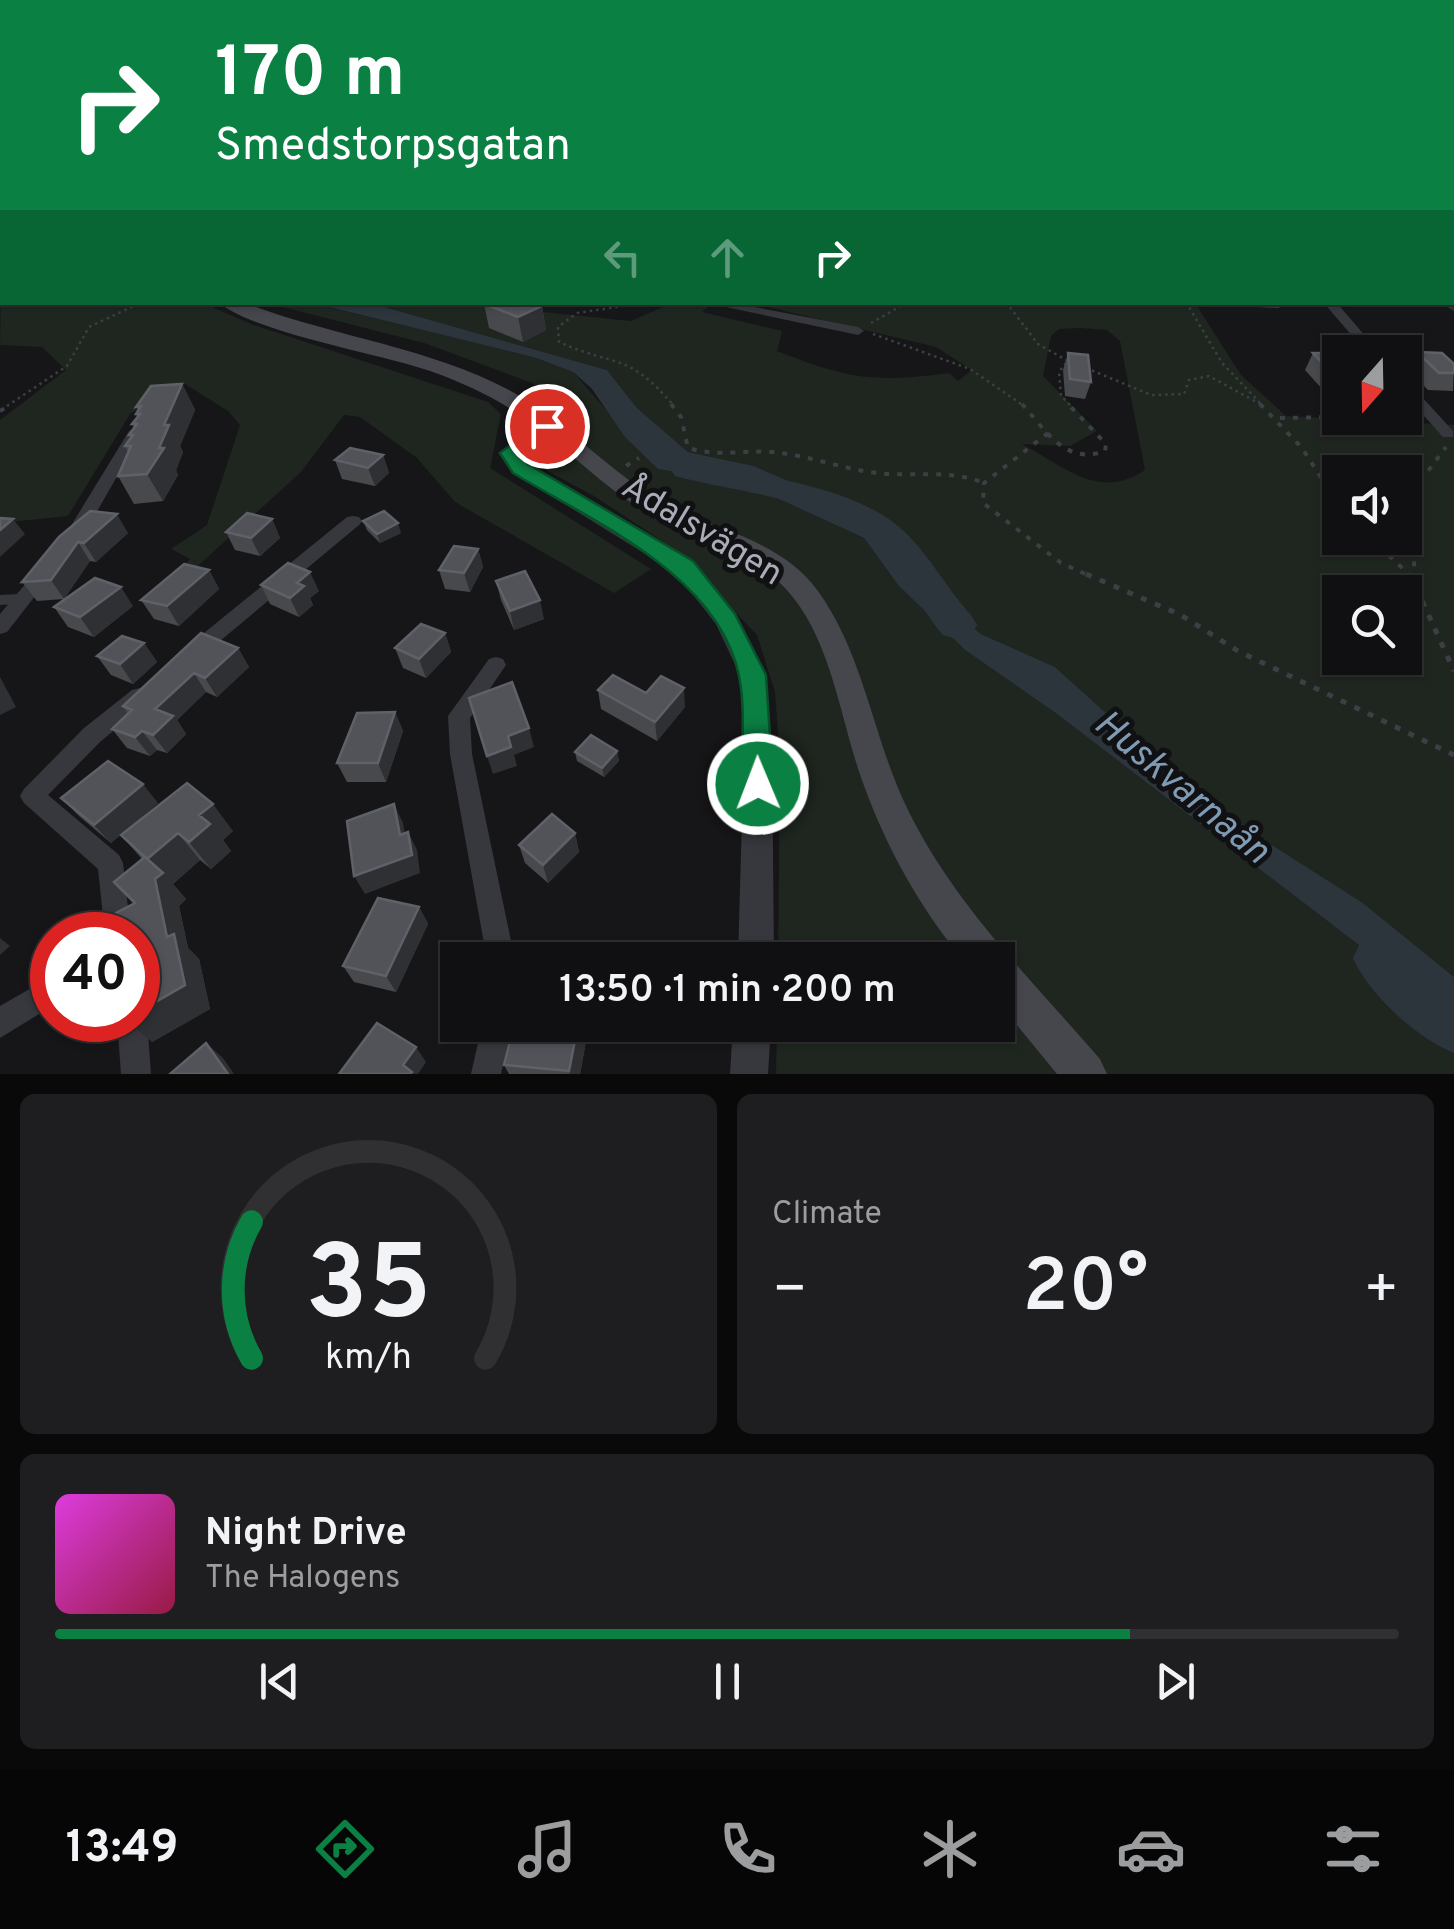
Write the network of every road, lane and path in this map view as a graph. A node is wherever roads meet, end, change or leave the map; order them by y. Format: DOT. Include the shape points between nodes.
graph roads {
  1 [pos="136,305"];
  2 [pos="235,305"];
  3 [pos="642,305"];
  4 [pos="724,305"];
  5 [pos="903,305"];
  6 [pos="1008,305"];
  7 [pos="1188,305"];
  8 [pos="1331,305"];
  9 [pos="585,310"];
  10 [pos="858,331"];
  11 [pos="1358,335"];
  12 [pos="1084,367"];
  13 [pos="1262,405"];
  14 [pos="1422,405"];
  15 [pos="149,410"];
  16 [pos="0,411"];
  17 [pos="1322,417"];
  18 [pos="1277,418"];
  19 [pos="547,426"];
  20 [pos="1048,434"];
  21 [pos="1448,434"];
  22 [pos="678,435"];
  23 [pos="1422,475"];
  24 [pos="1322,479"];
  25 [pos="984,484"];
  26 [pos="353,522"];
  27 [pos="1388,555"];
  28 [pos="1410,575"];
  29 [pos="1422,598"];
  30 [pos="24,599"];
  31 [pos="0,600"];
  32 [pos="0,627"];
  33 [pos="184,660"];
  34 [pos="496,665"];
  35 [pos="1454,671"];
  36 [pos="153,685"];
  37 [pos="1454,755"];
  38 [pos="115,912"];
  39 [pos="498,942"];
  40 [pos="756,942"];
  41 [pos="972,942"];
  42 [pos="1015,992"];
  43 [pos="30,1004"];
  44 [pos="0,1024"];
  45 [pos="134,1042"];
  46 [pos="493,1042"];
  47 [pos="751,1042"];
  48 [pos="136,1074"];
  49 [pos="486,1074"];
  50 [pos="750,1074"];
  51 [pos="1085,1074"];
  1 -- 16 [label="path" via="88,327 67,366"];
  2 -- 19 [label="main road, Ådalsvägen" via="476,383"];
  3 -- 9 [label="path"];
  4 -- 10 [label="street"];
  5 -- 10 [label="path"];
  6 -- 20 [label="path" via="1038,344 1069,362 1058,380 1069,407 1097,431 1105,451 1083,456"];
  7 -- 13 [label="path" via="1222,363"];
  8 -- 11 [label="street"];
  9 -- 22 [label="path" via="561,322 558,342 626,359 653,377 681,416"];
  10 -- 20 [label="path" via="987,380 1019,401"];
  12 -- 13 [label="path" via="1152,395 1184,394 1189,380 1208,376"];
  13 -- 18 [label="path"];
  14 -- 21 [label="street"];
  15 -- 30 [label="street" via="65,548"];
  17 -- 18 [label="path"];
  18 -- 24 [label="path"];
  19 -- 40 [label="street" via="510,453 520,468 684,566 726,620 753,675"];
  19 -- 41 [label="main road, Ådalsvägen" via="652,505 753,552 806,596 915,859"];
  20 -- 25 [label="path"];
  21 -- 23 [label="path" via="1447,445"];
  22 -- 25 [label="path" via="688,448 715,456 769,452 874,474 968,476"];
  25 -- 37 [label="path" via="982,502 1061,563 1180,615 1238,651"];
  26 -- 33 [label="street"];
  27 -- 28 [label="path"];
  29 -- 35 [label="path"];
  30 -- 31 [label="lane"];
  30 -- 32 [label="street"];
  34 -- 39 [label="street" via="460,716 461,754"];
  36 -- 38 [label="street" via="32,796 110,864"];
  42 -- 51 [label="main road"];
  43 -- 44 [label="street"];
  45 -- 48 [label="street"];
  46 -- 49 [label="street"];
  47 -- 50 [label="street"];
}
